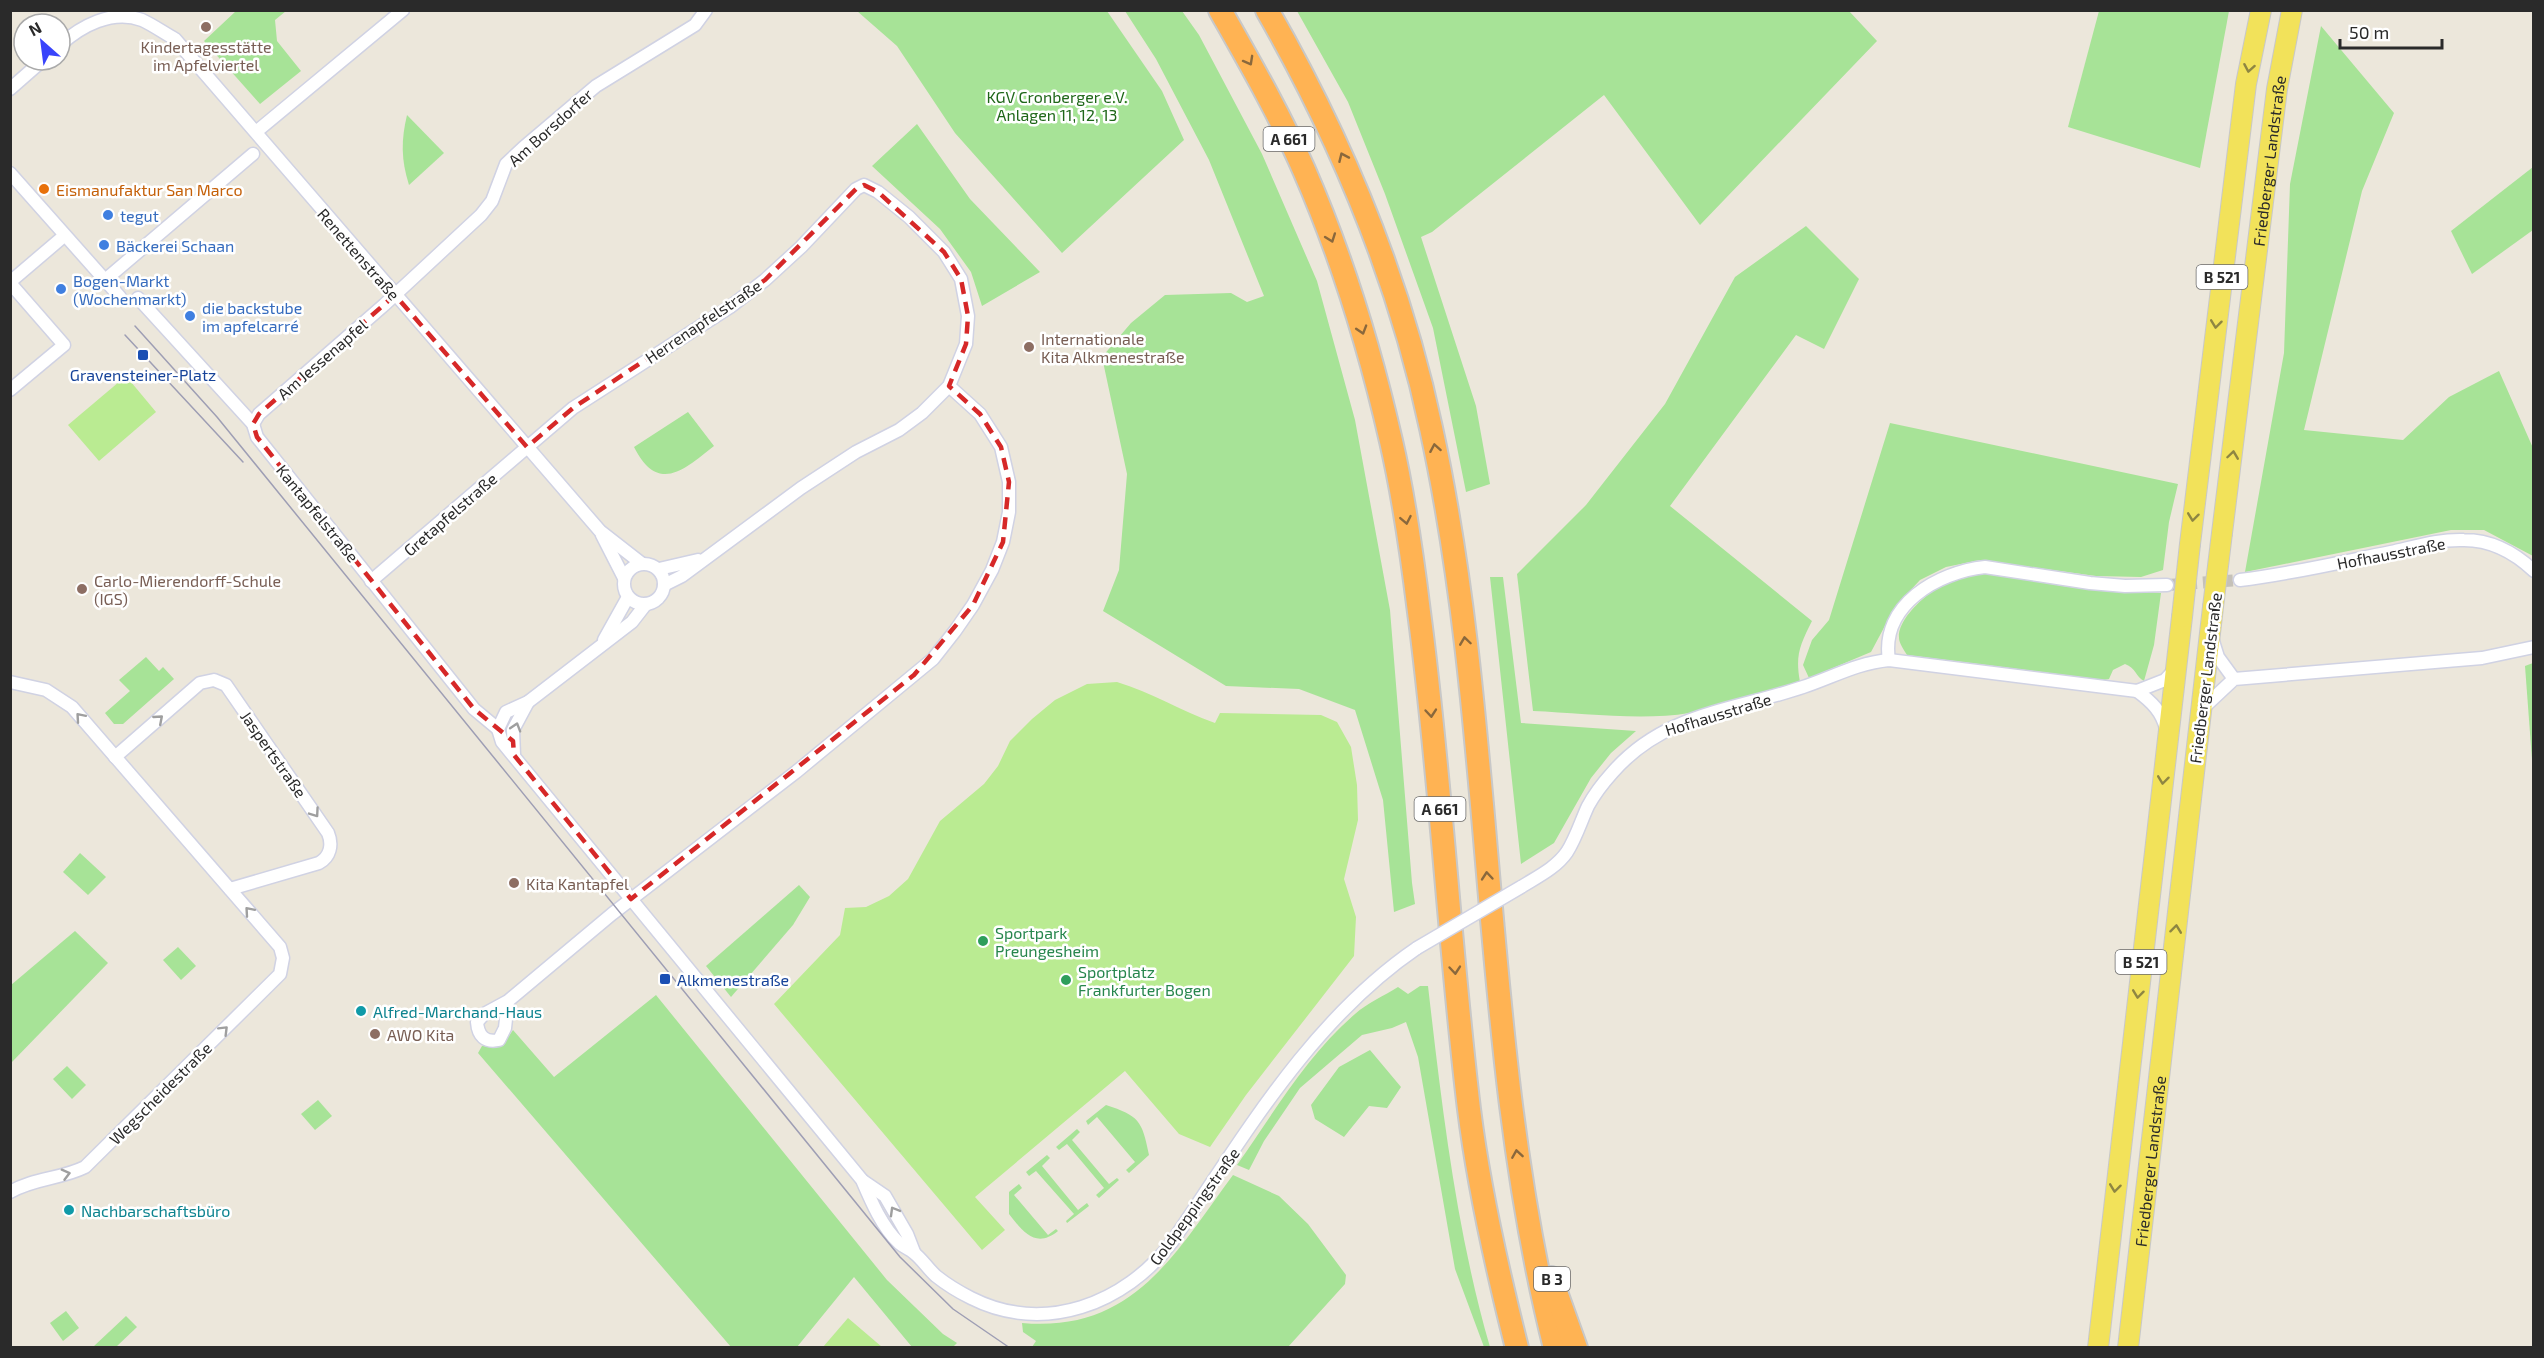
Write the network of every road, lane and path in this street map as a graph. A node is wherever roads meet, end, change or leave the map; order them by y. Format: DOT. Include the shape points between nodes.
graph roads {
  1 [pos="403,10"];
  2 [pos="706,10"];
  3 [pos="1220,10"];
  4 [pos="1267,10"];
  5 [pos="2260,10"];
  6 [pos="2292,10"];
  7 [pos="95,15"];
  8 [pos="72,34"];
  9 [pos="29,72"];
  10 [pos="10,89"];
  11 [pos="256,132"];
  12 [pos="253,154"];
  13 [pos="10,173"];
  14 [pos="64,236"];
  15 [pos="13,276"];
  16 [pos="105,280"];
  17 [pos="395,295"];
  18 [pos="120,297"];
  19 [pos="138,298"];
  20 [pos="949,386"];
  21 [pos="11,389"];
  22 [pos="253,424"];
  23 [pos="527,447"];
  24 [pos="600,531"];
  25 [pos="708,556"];
  26 [pos="641,563"];
  27 [pos="659,569"];
  28 [pos="2534,571"];
  29 [pos="624,578"];
  30 [pos="372,580"];
  31 [pos="2241,580"];
  32 [pos="664,585"];
  33 [pos="2167,585"];
  34 [pos="628,597"];
  35 [pos="646,604"];
  36 [pos="2211,633"];
  37 [pos="600,646"];
  38 [pos="2534,647"];
  39 [pos="1889,660"];
  40 [pos="2177,667"];
  41 [pos="2234,679"];
  42 [pos="10,682"];
  43 [pos="2137,692"];
  44 [pos="528,702"];
  45 [pos="2202,709"];
  46 [pos="498,729"];
  47 [pos="2168,736"];
  48 [pos="514,755"];
  49 [pos="115,757"];
  50 [pos="230,889"];
  51 [pos="631,900"];
  52 [pos="1417,948"];
  53 [pos="508,1001"];
  54 [pos="10,1192"];
  55 [pos="1526,1212"];
  56 [pos="1517,1347"];
  57 [pos="1555,1347"];
  58 [pos="1576,1347"];
  59 [pos="2098,1347"];
  60 [pos="2128,1347"];
  1 -- 11 [label="street"];
  2 -- 17 [label="street, Am Borsdorfer" via="695,25 596,86 524,147 506,164 492,201 481,215"];
  3 -- 56 [label="highway, A 661, one-way" via="1280,120 1317,201 1364,338 1392,442 1429,683 1469,1112"];
  55 -- 4 [label="highway, A 661, one-way" via="1500,1023 1470,675 1431,427 1405,329 1363,205 1331,129"];
  5 -- 40 [label="main road, Friedberger Landstraße / B 521, one-way, bridge" via="2246,84"];
  36 -- 6 [label="main road, Friedberger Landstraße / B 521, one-way, bridge" via="2277,89"];
  7 -- 8 [label="street"];
  7 -- 11 [label="street, Renettenstraße" via="140,19 175,39"];
  9 -- 10 [label="street"];
  11 -- 17 [label="street, Renettenstraße"];
  12 -- 16 [label="street"];
  13 -- 14 [label="street"];
  14 -- 15 [label="street"];
  14 -- 16 [label="street"];
  15 -- 21 [label="street" via="64,345"];
  16 -- 18 [label="street"];
  17 -- 22 [label="street, Am Jessenapfel" via="259,414"];
  17 -- 23 [label="street, Renettenstraße"];
  19 -- 22 [label="street, Kantapfelstraße"];
  20 -- 23 [label="street, Herrenapfelstraße" via="966,345 968,316 961,279 944,252 909,217 864,185 846,198 765,280 730,307 573,408"];
  20 -- 25 [label="street, Herrenapfelstraße" via="922,413 801,488"];
  20 -- 51 [label="street" via="980,414 1001,447 1009,482 1003,542 973,605 933,659 729,826"];
  22 -- 30 [label="street, Kantapfelstraße" via="257,437"];
  23 -- 24 [label="street, Renettenstraße"];
  23 -- 30 [label="street, Gretapfelstraße"];
  24 -- 26 [label="street, Renettenstraße"];
  24 -- 29 [label="street, Renettenstraße"];
  25 -- 27 [label="street, Herrenapfelstraße"];
  25 -- 32 [label="street, Herrenapfelstraße"];
  26 -- 27 [label="street"];
  26 -- 29 [label="street"];
  27 -- 32 [label="street"];
  28 -- 31 [label="street, Hofhausstraße" via="2519,557 2493,545 2464,540"];
  29 -- 34 [label="street"];
  30 -- 46 [label="street, Kantapfelstraße" via="474,709"];
  32 -- 35 [label="street" via="661,596"];
  33 -- 39 [label="street" via="2125,586 1984,567 1966,569 1945,575 1919,591 1900,611 1886,645"];
  34 -- 35 [label="street"];
  34 -- 37 [label="street"];
  35 -- 37 [label="street" via="632,622"];
  36 -- 41 [label="street" via="2218,657"];
  36 -- 45 [label="main road, Friedberger Landstraße / B 521"];
  37 -- 44 [label="street"];
  38 -- 41 [label="street" via="2482,658"];
  39 -- 43 [label="street, Hofhausstraße"];
  39 -- 52 [label="street, Hofhausstraße, bridge" via="1851,667 1805,687 1687,720 1655,734 1639,745 1598,791 1559,862"];
  40 -- 43 [label="street" via="2165,680"];
  40 -- 47 [label="main road, Friedberger Landstraße / B 521"];
  41 -- 45 [label="street"];
  49 -- 42 [label="street, one-way" via="61,698 46,690"];
  43 -- 47 [label="street" via="2156,707"];
  44 -- 46 [label="street" via="506,712"];
  48 -- 44 [label="street, one-way" via="513,730"];
  60 -- 45 [label="main road, Friedberger Landstraße / B 521, one-way"];
  46 -- 48 [label="street, Goldpeppingstraße" via="502,742"];
  47 -- 59 [label="main road, Friedberger Landstraße / B 521, one-way"];
  48 -- 51 [label="street, Goldpeppingstraße"];
  49 -- 50 [label="street"];
  49 -- 50 [label="street, Jaspertstraße, one-way" via="200,683 214,680 226,685 331,839 328,855 319,863"];
  54 -- 50 [label="street, Wegscheidestraße, one-way" via="24,1184 85,1167 280,974 284,958 280,947"];
  51 -- 52 [label="street, Goldpeppingstraße" via="862,1180 898,1242 914,1252 935,1275 970,1298 1009,1311 1038,1313 1091,1305 1122,1290 1149,1269 1316,1040 1364,991"];
  51 -- 53 [label="street"];
  55 -- 57 [label="highway, A 661"];
  55 -- 58 [label="highway, B 3"];
}
